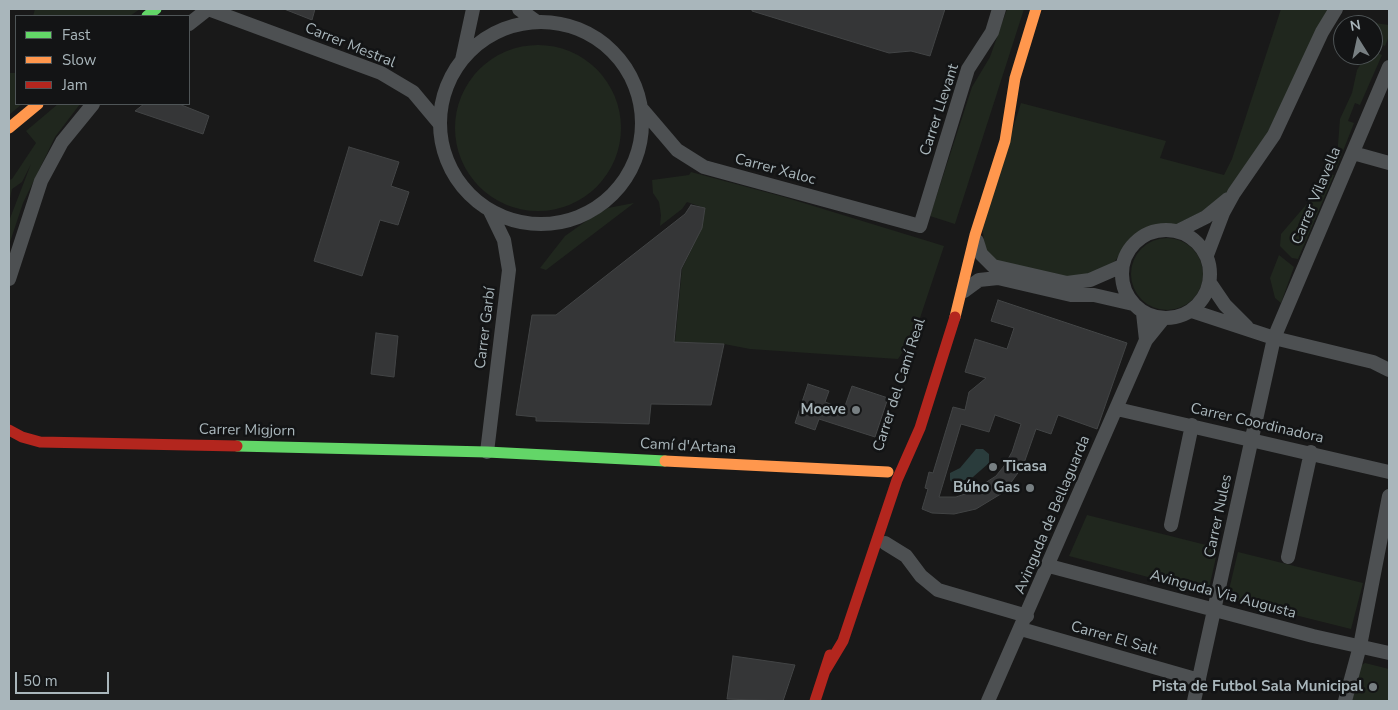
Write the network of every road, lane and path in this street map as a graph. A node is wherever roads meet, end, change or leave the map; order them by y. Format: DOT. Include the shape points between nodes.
graph roads {
  1 [pos="208,9"];
  2 [pos="473,9"];
  3 [pos="519,9"];
  4 [pos="999,9"];
  5 [pos="1036,9"];
  6 [pos="1336,9"];
  7 [pos="537,22"];
  8 [pos="190,23"];
  9 [pos="462,60"];
  10 [pos="1389,66"];
  11 [pos="1015,78"];
  12 [pos="37,105"];
  13 [pos="93,105"];
  14 [pos="642,108"];
  15 [pos="439,122"];
  16 [pos="9,128"];
  17 [pos="1353,153"];
  18 [pos="1389,163"];
  19 [pos="1234,193"];
  20 [pos="490,211"];
  21 [pos="920,226"];
  22 [pos="1178,231"];
  23 [pos="975,235"];
  24 [pos="960,247"];
  25 [pos="1207,254"];
  26 [pos="1122,266"];
  27 [pos="9,278"];
  28 [pos="1210,283"];
  29 [pos="962,294"];
  30 [pos="1138,308"];
  31 [pos="1192,311"];
  32 [pos="1164,319"];
  33 [pos="1249,329"];
  34 [pos="1274,338"];
  35 [pos="1146,340"];
  36 [pos="1389,370"];
  37 [pos="1117,409"];
  38 [pos="1192,425"];
  39 [pos="9,430"];
  40 [pos="1252,439"];
  41 [pos="487,452"];
  42 [pos="1311,452"];
  43 [pos="889,467"];
  44 [pos="1389,472"];
  45 [pos="1389,496"];
  46 [pos="1171,526"];
  47 [pos="886,543"];
  48 [pos="1288,557"];
  49 [pos="1049,566"];
  50 [pos="1215,610"];
  51 [pos="1024,623"];
  52 [pos="1360,646"];
  53 [pos="1389,653"];
  54 [pos="825,671"];
  55 [pos="1199,680"];
  56 [pos="814,701"];
  57 [pos="988,701"];
  58 [pos="1194,701"];
  59 [pos="1346,701"];
  1 -- 8 [label="street"];
  1 -- 15 [label="street, Carrer Mestral" via="381,73 413,92"];
  2 -- 9 [label="street"];
  3 -- 7 [label="street"];
  4 -- 21 [label="street, Carrer Llevant" via="992,32 968,69"];
  5 -- 11 [label="main road"];
  6 -- 19 [label="street" via="1274,135"];
  7 -- 9 [label="street" via="509,27 483,40"];
  7 -- 14 [label="street" via="579,29 609,48 631,76"];
  9 -- 15 [label="street" via="445,90"];
  10 -- 17 [label="street, Carrer Vilavella"];
  11 -- 23 [label="main road" via="1004,141"];
  11 -- 24 [label="main road"];
  12 -- 16 [label="main road"];
  13 -- 27 [label="street" via="62,142 44,174"];
  14 -- 20 [label="street" via="641,141 631,172 611,197 584,216 552,224 520,223"];
  14 -- 21 [label="street, Carrer Xaloc" via="677,150 704,167"];
  15 -- 20 [label="street" via="442,149 452,174 469,195"];
  17 -- 18 [label="street"];
  17 -- 34 [label="street, Carrer Vilavella"];
  19 -- 22 [label="street" via="1206,217"];
  19 -- 25 [label="street" via="1215,228"];
  20 -- 41 [label="street, Carrer Garbí" via="504,240 509,270"];
  22 -- 25 [label="street" via="1190,236"];
  22 -- 26 [label="street" via="1149,233 1136,241"];
  23 -- 26 [label="street" via="981,254 993,266 1066,283 1090,280"];
  23 -- 29 [label="main road"];
  25 -- 28 [label="street" via="1211,268"];
  26 -- 30 [label="street" via="1125,293"];
  28 -- 31 [label="street" via="1207,294"];
  28 -- 33 [label="street" via="1225,305"];
  29 -- 30 [label="street" via="979,280 998,278 1071,295 1094,295"];
  29 -- 54 [label="main road" via="920,428 897,480 843,641"];
  30 -- 32 [label="street"];
  30 -- 35 [label="street, Avinguda de Bellaguarda"];
  31 -- 32 [label="street" via="1178,318"];
  31 -- 33 [label="street"];
  32 -- 35 [label="street, Avinguda de Bellaguarda"];
  33 -- 34 [label="street"];
  34 -- 36 [label="street" via="1373,362"];
  34 -- 40 [label="street, Carrer Nules"];
  35 -- 37 [label="street, Avinguda de Bellaguarda"];
  37 -- 38 [label="street, Carrer Coordinadora"];
  37 -- 49 [label="street, Avinguda de Bellaguarda"];
  38 -- 40 [label="street, Carrer Coordinadora"];
  38 -- 46 [label="street"];
  39 -- 41 [label="main road, Carrer Migjorn" via="40,442"];
  40 -- 42 [label="street, Carrer Coordinadora"];
  40 -- 50 [label="street, Carrer Nules"];
  41 -- 43 [label="main road, Camí d'Artana"];
  42 -- 44 [label="street, Carrer Coordinadora"];
  42 -- 48 [label="street"];
  43 -- 54 [label="main road, Carrer del Camí Real"];
  45 -- 52 [label="street"];
  47 -- 51 [label="street, Carrer El Salt" via="906,556 921,576 938,590"];
  49 -- 50 [label="street, Avinguda Via Augusta"];
  49 -- 51 [label="street, Avinguda de Bellaguarda"];
  50 -- 52 [label="street, Avinguda Via Augusta"];
  50 -- 55 [label="street, Carrer Nules"];
  51 -- 55 [label="street, Carrer El Salt"];
  51 -- 57 [label="street, Avinguda de Bellaguarda"];
  52 -- 53 [label="street, Avinguda Via Augusta"];
  52 -- 59 [label="street"];
  54 -- 56 [label="main road, Carrer del Camí Real"];
  55 -- 58 [label="street, Carrer Nules"];
}
